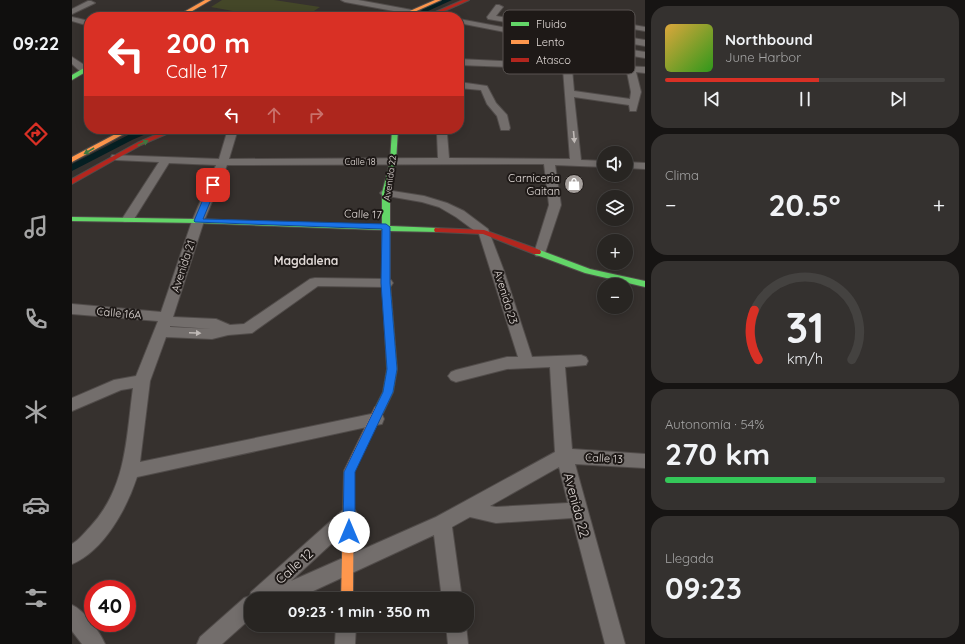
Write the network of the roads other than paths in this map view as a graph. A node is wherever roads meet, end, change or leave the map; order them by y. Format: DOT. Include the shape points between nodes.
graph roads {
  1 [pos="78,0"];
  2 [pos="345,0"];
  3 [pos="439,0"];
  4 [pos="467,0"];
  5 [pos="204,1"];
  6 [pos="499,8"];
  7 [pos="72,12"];
  8 [pos="186,12"];
  9 [pos="413,12"];
  10 [pos="440,12"];
  11 [pos="72,19"];
  12 [pos="503,19"];
  13 [pos="464,22"];
  14 [pos="84,23"];
  15 [pos="635,27"];
  16 [pos="645,29"];
  17 [pos="503,30"];
  18 [pos="635,41"];
  19 [pos="645,43"];
  20 [pos="635,52"];
  21 [pos="645,54"];
  22 [pos="72,60"];
  23 [pos="464,62"];
  24 [pos="503,64"];
  25 [pos="84,65"];
  26 [pos="635,69"];
  27 [pos="84,70"];
  28 [pos="645,70"];
  29 [pos="572,74"];
  30 [pos="632,74"];
  31 [pos="72,78"];
  32 [pos="464,86"];
  33 [pos="574,94"];
  34 [pos="505,128"];
  35 [pos="121,134"];
  36 [pos="164,134"];
  37 [pos="231,134"];
  38 [pos="395,134"];
  39 [pos="442,134"];
  40 [pos="116,157"];
  41 [pos="166,159"];
  42 [pos="72,160"];
  43 [pos="549,161"];
  44 [pos="223,162"];
  45 [pos="393,162"];
  46 [pos="444,162"];
  47 [pos="581,162"];
  48 [pos="597,163"];
  49 [pos="633,165"];
  50 [pos="645,166"];
  51 [pos="72,182"];
  52 [pos="386,193"];
  53 [pos="72,219"];
  54 [pos="128,219"];
  55 [pos="198,221"];
  56 [pos="386,227"];
  57 [pos="484,232"];
  58 [pos="540,253"];
  59 [pos="386,283"];
  60 [pos="645,284"];
  61 [pos="72,310"];
  62 [pos="164,323"];
  63 [pos="581,361"];
  64 [pos="527,363"];
  65 [pos="557,363"];
  66 [pos="456,376"];
  67 [pos="142,381"];
  68 [pos="72,405"];
  69 [pos="376,419"];
  70 [pos="564,456"];
  71 [pos="645,461"];
  72 [pos="130,471"];
  73 [pos="470,509"];
  74 [pos="578,510"];
  75 [pos="349,516"];
  76 [pos="442,524"];
  77 [pos="72,555"];
  78 [pos="349,564"];
  79 [pos="266,592"];
  80 [pos="290,592"];
  81 [pos="347,592"];
  82 [pos="451,592"];
  83 [pos="244,613"];
  84 [pos="72,615"];
  85 [pos="346,632"];
  86 [pos="457,632"];
  87 [pos="95,644"];
  88 [pos="207,644"];
  89 [pos="345,644"];
  90 [pos="458,644"];
  91 [pos="615,644"];
  1 -- 7 [label="street" via="91,3"];
  2 -- 9 [label="street"];
  3 -- 9 [label="street"];
  4 -- 10 [label="street"];
  5 -- 8 [label="street"];
  6 -- 12 [label="street" via="492,17"];
  11 -- 14 [label="street"];
  13 -- 17 [label="street"];
  15 -- 16 [label="street"];
  18 -- 19 [label="street"];
  20 -- 21 [label="street"];
  22 -- 25 [label="street"];
  23 -- 24 [label="street"];
  26 -- 28 [label="street"];
  27 -- 31 [label="street"];
  29 -- 33 [label="street"];
  30 -- 33 [label="street" via="636,92 634,106"];
  32 -- 34 [label="street" via="484,88 492,104 502,115"];
  33 -- 47 [label="street"];
  35 -- 42 [label="street, one-way"];
  40 -- 36 [label="street, one-way"];
  37 -- 44 [label="street, Avenida 21"];
  38 -- 45 [label="street, Avenida 22"];
  39 -- 46 [label="street"];
  40 -- 41 [label="street, Calle 18"];
  40 -- 51 [label="street"];
  41 -- 44 [label="street, Calle 18"];
  41 -- 54 [label="street"];
  43 -- 46 [label="street, Calle 18"];
  43 -- 47 [label="street, Calle 18"];
  43 -- 58 [label="street" via="555,205"];
  44 -- 45 [label="street, Calle 18"];
  44 -- 55 [label="street, Avenida 21"];
  45 -- 46 [label="street, Calle 18"];
  45 -- 52 [label="street, Avenida 22"];
  47 -- 48 [label="street, Calle 18"];
  49 -- 50 [label="street"];
  52 -- 56 [label="street, Avenida 22"];
  52 -- 57 [label="street" via="443,205"];
  53 -- 54 [label="street, Calle 17"];
  54 -- 55 [label="street, Calle 17"];
  55 -- 56 [label="street, Calle 17"];
  55 -- 62 [label="street, Avenida 21"];
  56 -- 57 [label="street, Calle 17"];
  56 -- 59 [label="street"];
  57 -- 58 [label="street, Calle 17"];
  57 -- 64 [label="street, Avenida 23"];
  58 -- 60 [label="street, Calle 17" via="588,270"];
  59 -- 62 [label="street, Calle 16A" via="315,282 247,329 212,334"];
  59 -- 69 [label="street" via="392,369 388,392"];
  61 -- 62 [label="street, Calle 16A"];
  62 -- 67 [label="street, Avenida 21"];
  63 -- 65 [label="street"];
  64 -- 65 [label="street"];
  64 -- 66 [label="street" via="506,363"];
  65 -- 70 [label="street, Avenida 22"];
  67 -- 68 [label="street" via="119,384"];
  67 -- 72 [label="street, Avenida 21"];
  69 -- 72 [label="street"];
  69 -- 75 [label="street" via="349,472"];
  70 -- 71 [label="street, Calle 13"];
  70 -- 73 [label="street, Calle 12"];
  70 -- 74 [label="street, Avenida 22"];
  72 -- 77 [label="street" via="122,495 108,520"];
  73 -- 74 [label="street" via="496,515"];
  73 -- 76 [label="street, Calle 12"];
  74 -- 91 [label="street, Avenida 22"];
  75 -- 78 [label="street"];
  75 -- 79 [label="street, Calle 12"];
  76 -- 78 [label="street, Calle 12"];
  76 -- 82 [label="street"];
  78 -- 80 [label="street, Calle 12"];
  78 -- 81 [label="street"];
  83 -- 88 [label="street"];
  84 -- 87 [label="street"];
  85 -- 89 [label="street"];
  86 -- 90 [label="street"];
}
